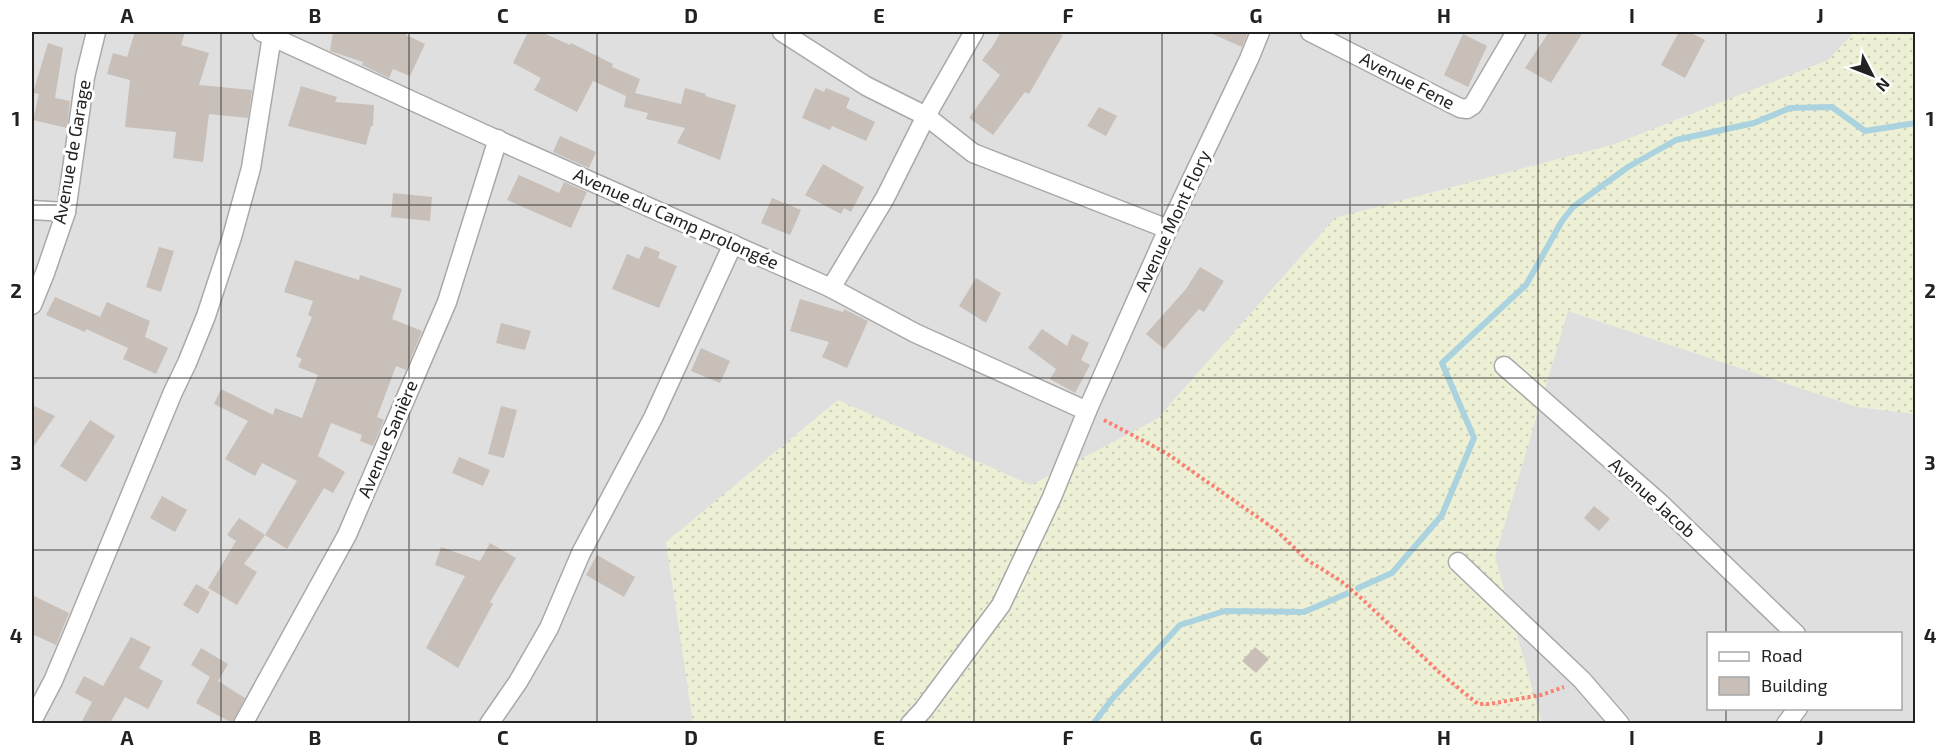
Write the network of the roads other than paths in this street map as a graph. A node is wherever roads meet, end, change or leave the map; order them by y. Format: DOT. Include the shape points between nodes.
graph roads {
  1 [pos="96,32"];
  2 [pos="783,32"];
  3 [pos="974,32"];
  4 [pos="1260,32"];
  5 [pos="1310,32"];
  6 [pos="1516,32"];
  7 [pos="267,34"];
  8 [pos="926,116"];
  9 [pos="498,139"];
  10 [pos="32,210"];
  11 [pos="66,212"];
  12 [pos="1168,229"];
  13 [pos="733,244"];
  14 [pos="831,288"];
  15 [pos="32,305"];
  16 [pos="1504,366"];
  17 [pos="1087,411"];
  18 [pos="1458,562"];
  19 [pos="1795,632"];
  20 [pos="1796,710"];
  21 [pos="32,721"];
  22 [pos="243,723"];
  23 [pos="489,723"];
  24 [pos="910,723"];
  25 [pos="1620,723"];
  26 [pos="1786,723"];
  1 -- 11 [label="street, Avenue de Garage" via="85,77"];
  2 -- 8 [label="street" via="866,86"];
  3 -- 8 [label="street"];
  4 -- 12 [label="street, Avenue Mont Flory"];
  5 -- 6 [label="street, Avenue Fene" via="1467,109"];
  7 -- 9 [label="street, Avenue du Camp prolongée"];
  7 -- 21 [label="street" via="251,168 206,316 53,681"];
  8 -- 12 [label="street" via="983,158"];
  8 -- 14 [label="street" via="885,198"];
  9 -- 13 [label="street, Avenue du Camp prolongée"];
  9 -- 22 [label="street, Avenue Sanière" via="447,302 351,524"];
  10 -- 11 [label="street"];
  11 -- 15 [label="street, Avenue de Garage"];
  12 -- 17 [label="street, Avenue Mont Flory"];
  13 -- 14 [label="street, Avenue du Camp prolongée"];
  13 -- 23 [label="street" via="653,418 581,553 549,628"];
  14 -- 17 [label="street, Avenue du Camp prolongée" via="915,333"];
  16 -- 19 [label="street, Avenue Jacob" via="1660,504"];
  17 -- 24 [label="street, Avenue Mont Flory" via="1001,605"];
  18 -- 25 [label="street" via="1582,680"];
  20 -- 26 [label="street"];
}
